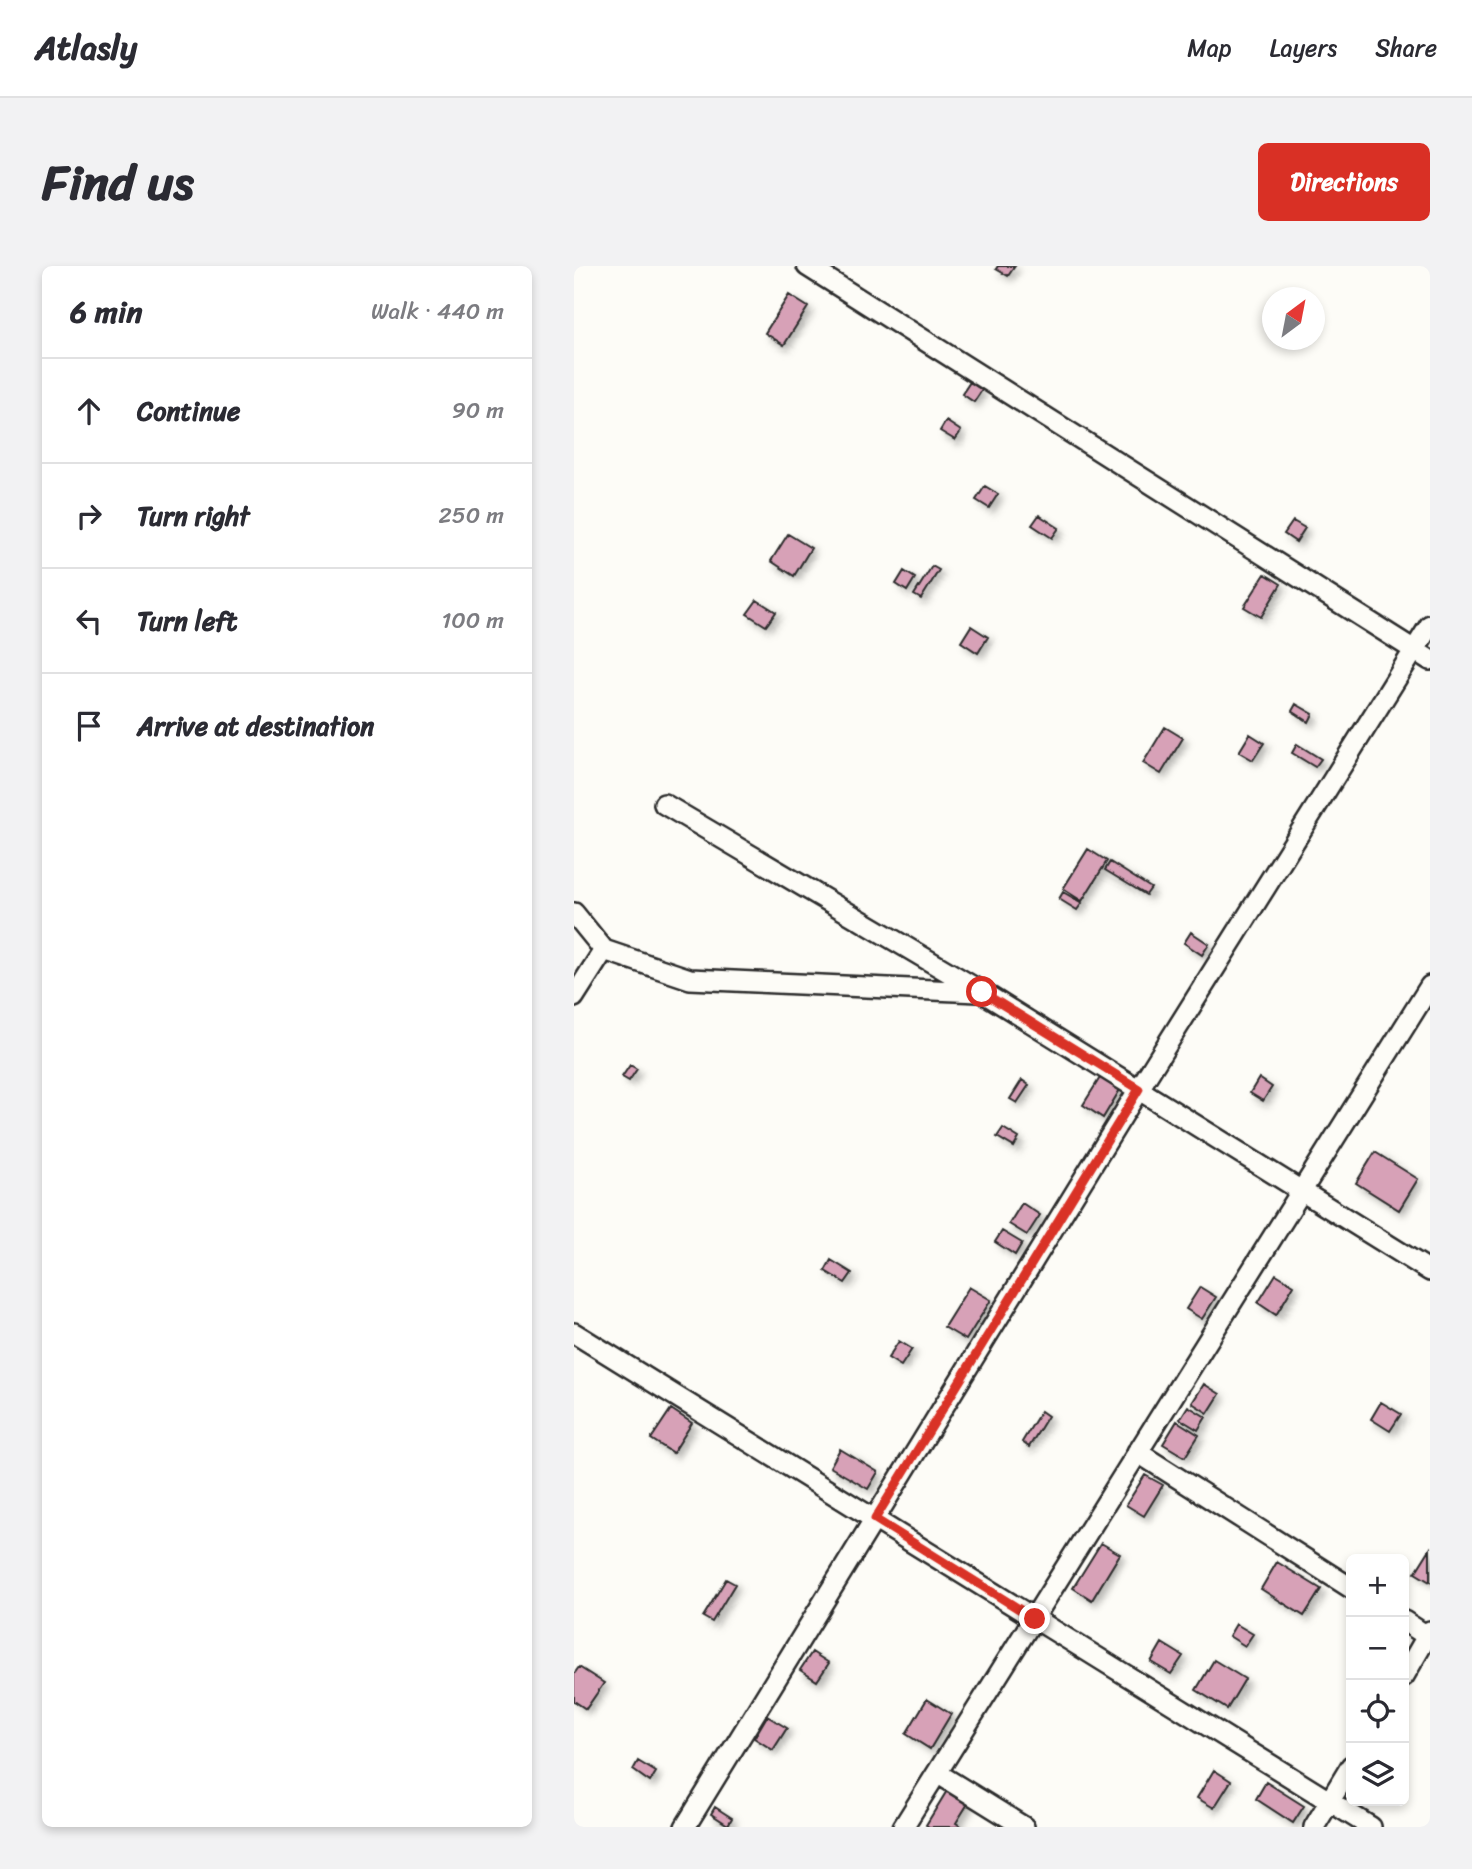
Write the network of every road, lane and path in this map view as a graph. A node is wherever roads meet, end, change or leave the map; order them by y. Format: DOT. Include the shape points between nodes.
graph roads {
  1 [pos="807,266"];
  2 [pos="1430,625"];
  3 [pos="1422,655"];
  4 [pos="664,804"];
  5 [pos="574,913"];
  6 [pos="604,950"];
  7 [pos="1430,986"];
  8 [pos="982,992"];
  9 [pos="574,997"];
  10 [pos="1139,1089"];
  11 [pos="1301,1190"];
  12 [pos="1430,1271"];
  13 [pos="574,1333"];
  14 [pos="1138,1452"];
  15 [pos="875,1519"];
  16 [pos="1346,1585"];
  17 [pos="1033,1618"];
  18 [pos="1409,1624"];
  19 [pos="1428,1633"];
  20 [pos="1409,1667"];
  21 [pos="937,1773"];
  22 [pos="1346,1775"];
  23 [pos="1331,1801"];
  24 [pos="685,1827"];
  25 [pos="903,1827"];
  26 [pos="1024,1827"];
  27 [pos="1314,1827"];
  28 [pos="1371,1827"];
  1 -- 3 [label="street"];
  2 -- 3 [label="street"];
  3 -- 10 [label="street"];
  4 -- 8 [label="street"];
  5 -- 6 [label="street"];
  6 -- 8 [label="street" via="690,979"];
  6 -- 9 [label="street"];
  7 -- 11 [label="street"];
  8 -- 10 [label="street"];
  10 -- 11 [label="street"];
  10 -- 15 [label="street"];
  11 -- 12 [label="street"];
  11 -- 14 [label="street"];
  13 -- 15 [label="street"];
  14 -- 16 [label="street"];
  14 -- 17 [label="street"];
  15 -- 17 [label="street"];
  15 -- 24 [label="street"];
  17 -- 21 [label="street"];
  17 -- 23 [label="street"];
  18 -- 19 [label="street"];
  19 -- 20 [label="street"];
  21 -- 25 [label="street"];
  21 -- 26 [label="street"];
  22 -- 23 [label="street"];
  23 -- 27 [label="street"];
  23 -- 28 [label="street"];
}
